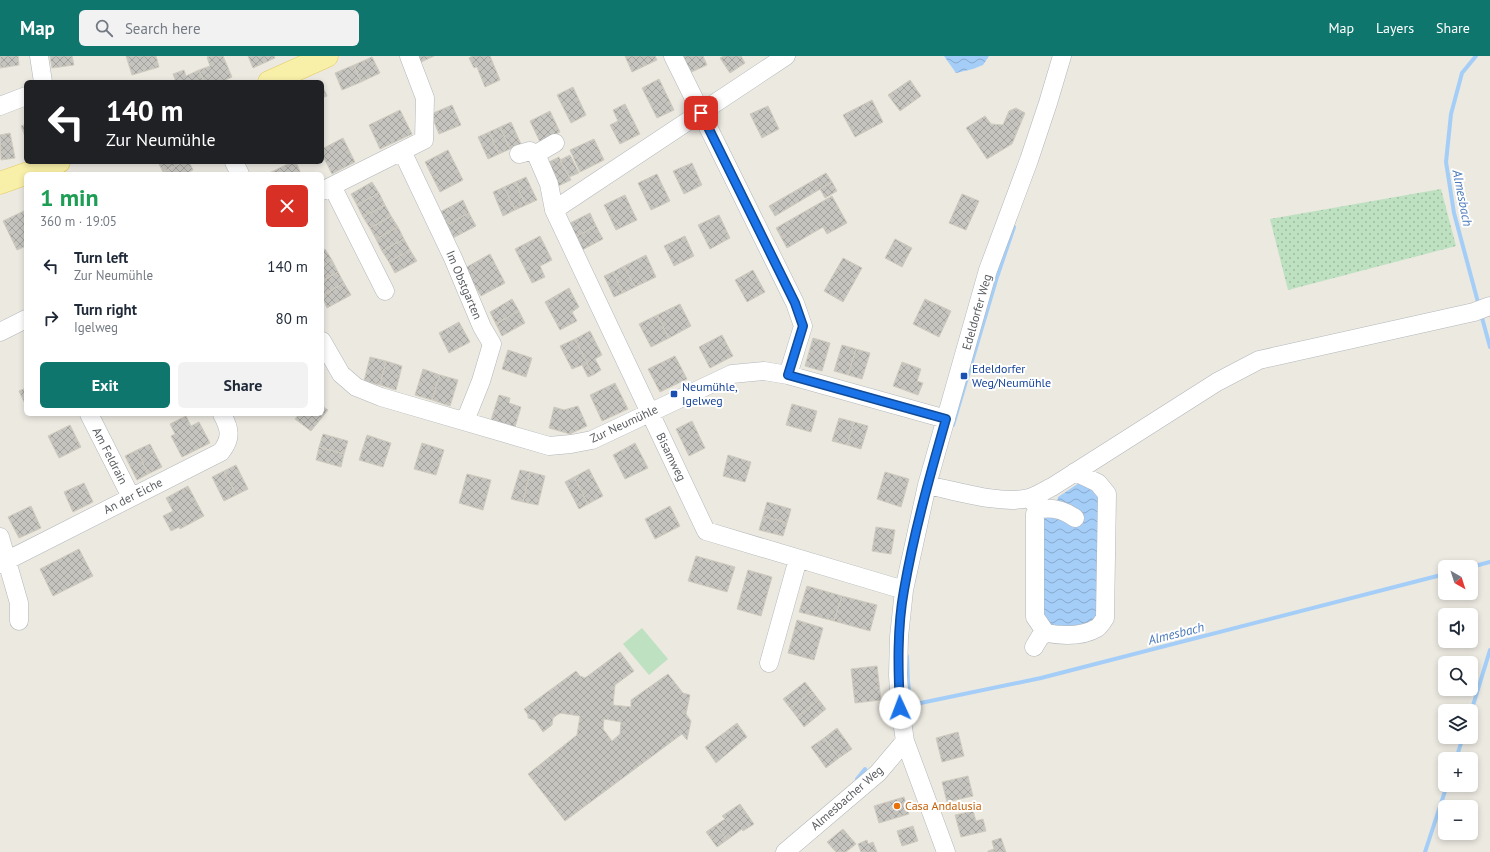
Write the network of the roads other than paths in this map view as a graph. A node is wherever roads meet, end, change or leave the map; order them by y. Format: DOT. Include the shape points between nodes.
graph roads {
  1 [pos="39,56"];
  2 [pos="328,56"];
  3 [pos="409,56"];
  4 [pos="673,56"];
  5 [pos="786,56"];
  6 [pos="1062,56"];
  7 [pos="42,80"];
  8 [pos="274,80"];
  9 [pos="24,97"];
  10 [pos="0,106"];
  11 [pos="701,113"];
  12 [pos="555,143"];
  13 [pos="402,151"];
  14 [pos="53,164"];
  15 [pos="31,172"];
  16 [pos="24,174"];
  17 [pos="0,183"];
  18 [pos="327,189"];
  19 [pos="554,210"];
  20 [pos="385,291"];
  21 [pos="1484,308"];
  22 [pos="24,320"];
  23 [pos="0,332"];
  24 [pos="324,345"];
  25 [pos="788,375"];
  26 [pos="649,412"];
  27 [pos="90,416"];
  28 [pos="223,416"];
  29 [pos="946,419"];
  30 [pos="465,421"];
  31 [pos="1075,472"];
  32 [pos="927,485"];
  33 [pos="131,497"];
  34 [pos="1035,503"];
  35 [pos="1075,518"];
  36 [pos="0,537"];
  37 [pos="798,559"];
  38 [pos="4,562"];
  39 [pos="904,590"];
  40 [pos="19,621"];
  41 [pos="1046,633"];
  42 [pos="1034,647"];
  43 [pos="769,663"];
  44 [pos="905,741"];
  45 [pos="785,852"];
  46 [pos="946,852"];
  1 -- 7 [label="street"];
  2 -- 8 [label="main road"];
  3 -- 13 [label="street" via="424,98 424,140"];
  4 -- 11 [label="street"];
  5 -- 11 [label="street"];
  6 -- 29 [label="street, Edeldorfer Weg" via="1029,160 988,270"];
  9 -- 10 [label="street"];
  11 -- 19 [label="street"];
  11 -- 25 [label="street" via="795,303 803,326"];
  12 -- 19 [label="street, Bisamweg" via="527,154 549,184"];
  13 -- 18 [label="street"];
  13 -- 30 [label="street, Im Obstgarten" via="492,344"];
  14 -- 15 [label="main road"];
  16 -- 17 [label="main road"];
  18 -- 20 [label="street"];
  19 -- 26 [label="street, Bisamweg"];
  21 -- 31 [label="street" via="1259,360 1217,382"];
  22 -- 23 [label="street"];
  24 -- 30 [label="street, Zur Neumühle" via="340,374 356,387 380,397"];
  25 -- 26 [label="street, Zur Neumühle" via="764,371 732,374"];
  25 -- 29 [label="street, Zur Neumühle"];
  26 -- 30 [label="street, Zur Neumühle" via="592,440 549,446"];
  26 -- 37 [label="street, Bisamweg" via="706,531"];
  27 -- 33 [label="street, Am Feldrain"];
  28 -- 33 [label="street, An der Eiche" via="228,426 229,437 221,452"];
  29 -- 32 [label="street, Edeldorfer Weg"];
  31 -- 34 [label="street" via="1052,487"];
  31 -- 41 [label="street" via="1098,483 1107,494 1105,618 1098,628 1079,634"];
  32 -- 34 [label="street"];
  32 -- 39 [label="street, Edeldorfer Weg"];
  33 -- 38 [label="street, An der Eiche"];
  34 -- 35 [label="street" via="1052,507"];
  34 -- 41 [label="street" via="1035,617"];
  36 -- 38 [label="street"];
  37 -- 39 [label="street, Bisamweg"];
  37 -- 43 [label="street"];
  38 -- 40 [label="street" via="20,604"];
  39 -- 44 [label="street, Edeldorfer Weg" via="898,675"];
  41 -- 42 [label="street"];
  44 -- 45 [label="street, Almesbacher Weg" via="878,773"];
  44 -- 46 [label="street, Edeldorfer Weg"];
}
